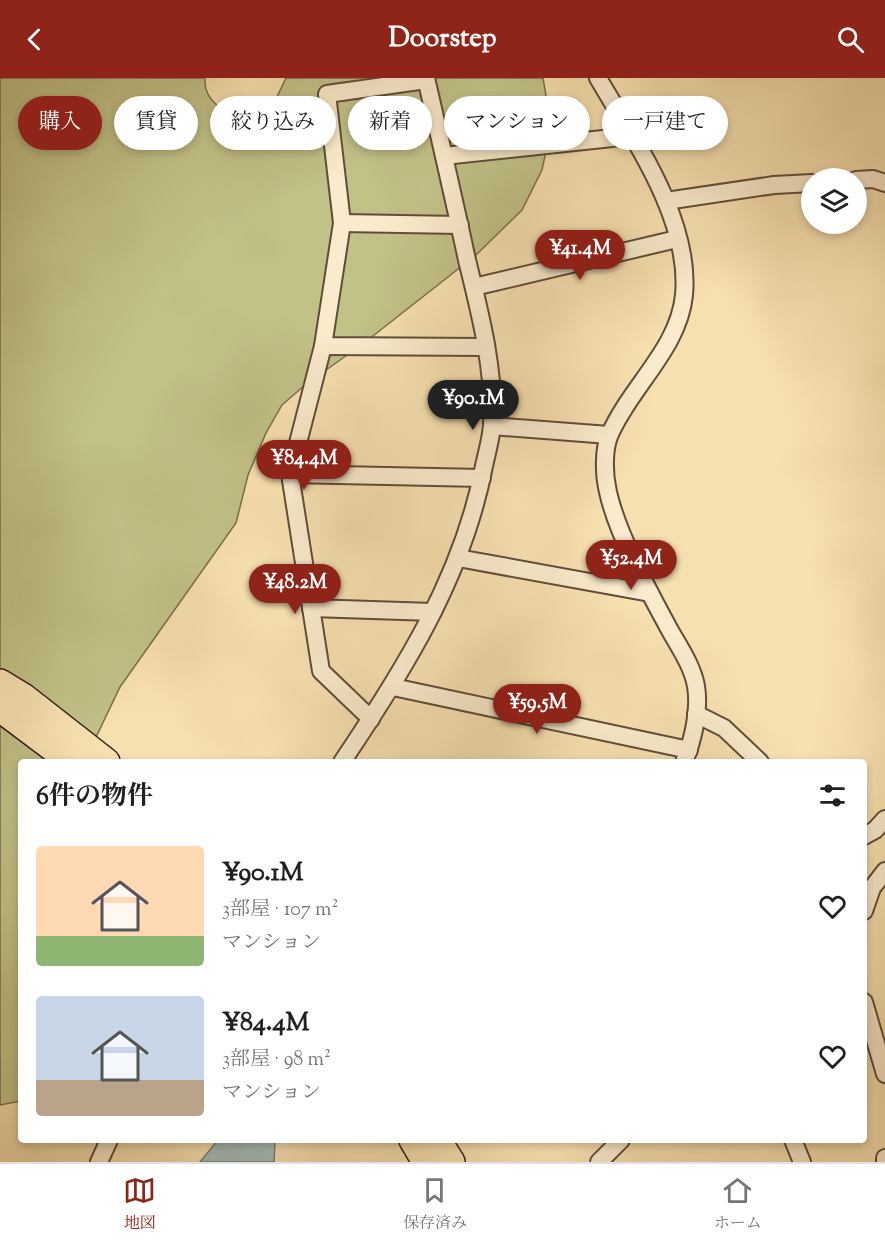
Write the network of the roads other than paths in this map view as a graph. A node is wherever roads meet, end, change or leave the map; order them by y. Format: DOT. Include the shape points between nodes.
graph roads {
  1 [pos="598,78"];
  2 [pos="426,79"];
  3 [pos="608,96"];
  4 [pos="602,139"];
  5 [pos="639,150"];
  6 [pos="444,156"];
  7 [pos="867,179"];
  8 [pos="885,183"];
  9 [pos="801,184"];
  10 [pos="666,201"];
  11 [pos="342,224"];
  12 [pos="460,225"];
  13 [pos="678,239"];
  14 [pos="474,288"];
  15 [pos="323,346"];
  16 [pos="486,347"];
  17 [pos="492,426"];
  18 [pos="609,435"];
  19 [pos="290,474"];
  20 [pos="482,478"];
  21 [pos="459,558"];
  22 [pos="651,592"];
  23 [pos="311,608"];
  24 [pos="433,612"];
  25 [pos="0,683"];
  26 [pos="393,687"];
  27 [pos="0,708"];
  28 [pos="696,714"];
  29 [pos="371,719"];
  30 [pos="686,756"];
  31 [pos="68,759"];
  32 [pos="102,759"];
  33 [pos="344,759"];
  34 [pos="757,759"];
  35 [pos="885,819"];
  36 [pos="867,834"];
  37 [pos="885,871"];
  38 [pos="867,902"];
  39 [pos="867,1012"];
  40 [pos="885,1074"];
  41 [pos="108,1143"];
  42 [pos="415,1143"];
  43 [pos="439,1143"];
  44 [pos="618,1143"];
  45 [pos="794,1143"];
  46 [pos="99,1162"];
  47 [pos="426,1162"];
  48 [pos="451,1162"];
  49 [pos="599,1162"];
  50 [pos="802,1162"];
  1 -- 3 [label="street"];
  2 -- 6 [label="street"];
  2 -- 11 [label="street" via="327,94"];
  4 -- 6 [label="street"];
  5 -- 10 [label="street"];
  6 -- 12 [label="street"];
  7 -- 8 [label="street"];
  9 -- 10 [label="street"];
  10 -- 13 [label="street"];
  11 -- 12 [label="street"];
  11 -- 15 [label="street"];
  12 -- 14 [label="street"];
  13 -- 14 [label="street"];
  13 -- 18 [label="street" via="684,294 678,324"];
  14 -- 16 [label="street"];
  15 -- 16 [label="street"];
  15 -- 19 [label="street"];
  16 -- 17 [label="street"];
  17 -- 18 [label="street"];
  17 -- 20 [label="street"];
  18 -- 22 [label="street" via="605,464 608,492"];
  19 -- 20 [label="street"];
  19 -- 23 [label="street"];
  20 -- 21 [label="street"];
  21 -- 22 [label="street"];
  21 -- 24 [label="street"];
  22 -- 28 [label="street" via="691,669"];
  23 -- 24 [label="street"];
  23 -- 29 [label="street" via="321,671"];
  24 -- 26 [label="street"];
  25 -- 32 [label="main road"];
  26 -- 29 [label="street"];
  26 -- 30 [label="street"];
  27 -- 31 [label="main road"];
  28 -- 30 [label="street"];
  28 -- 34 [label="street" via="724,728"];
  29 -- 33 [label="street"];
  35 -- 36 [label="street"];
  37 -- 38 [label="street"];
  39 -- 40 [label="street"];
  41 -- 46 [label="street"];
  42 -- 47 [label="main road"];
  43 -- 48 [label="main road"];
  44 -- 49 [label="street"];
  45 -- 50 [label="street"];
}
